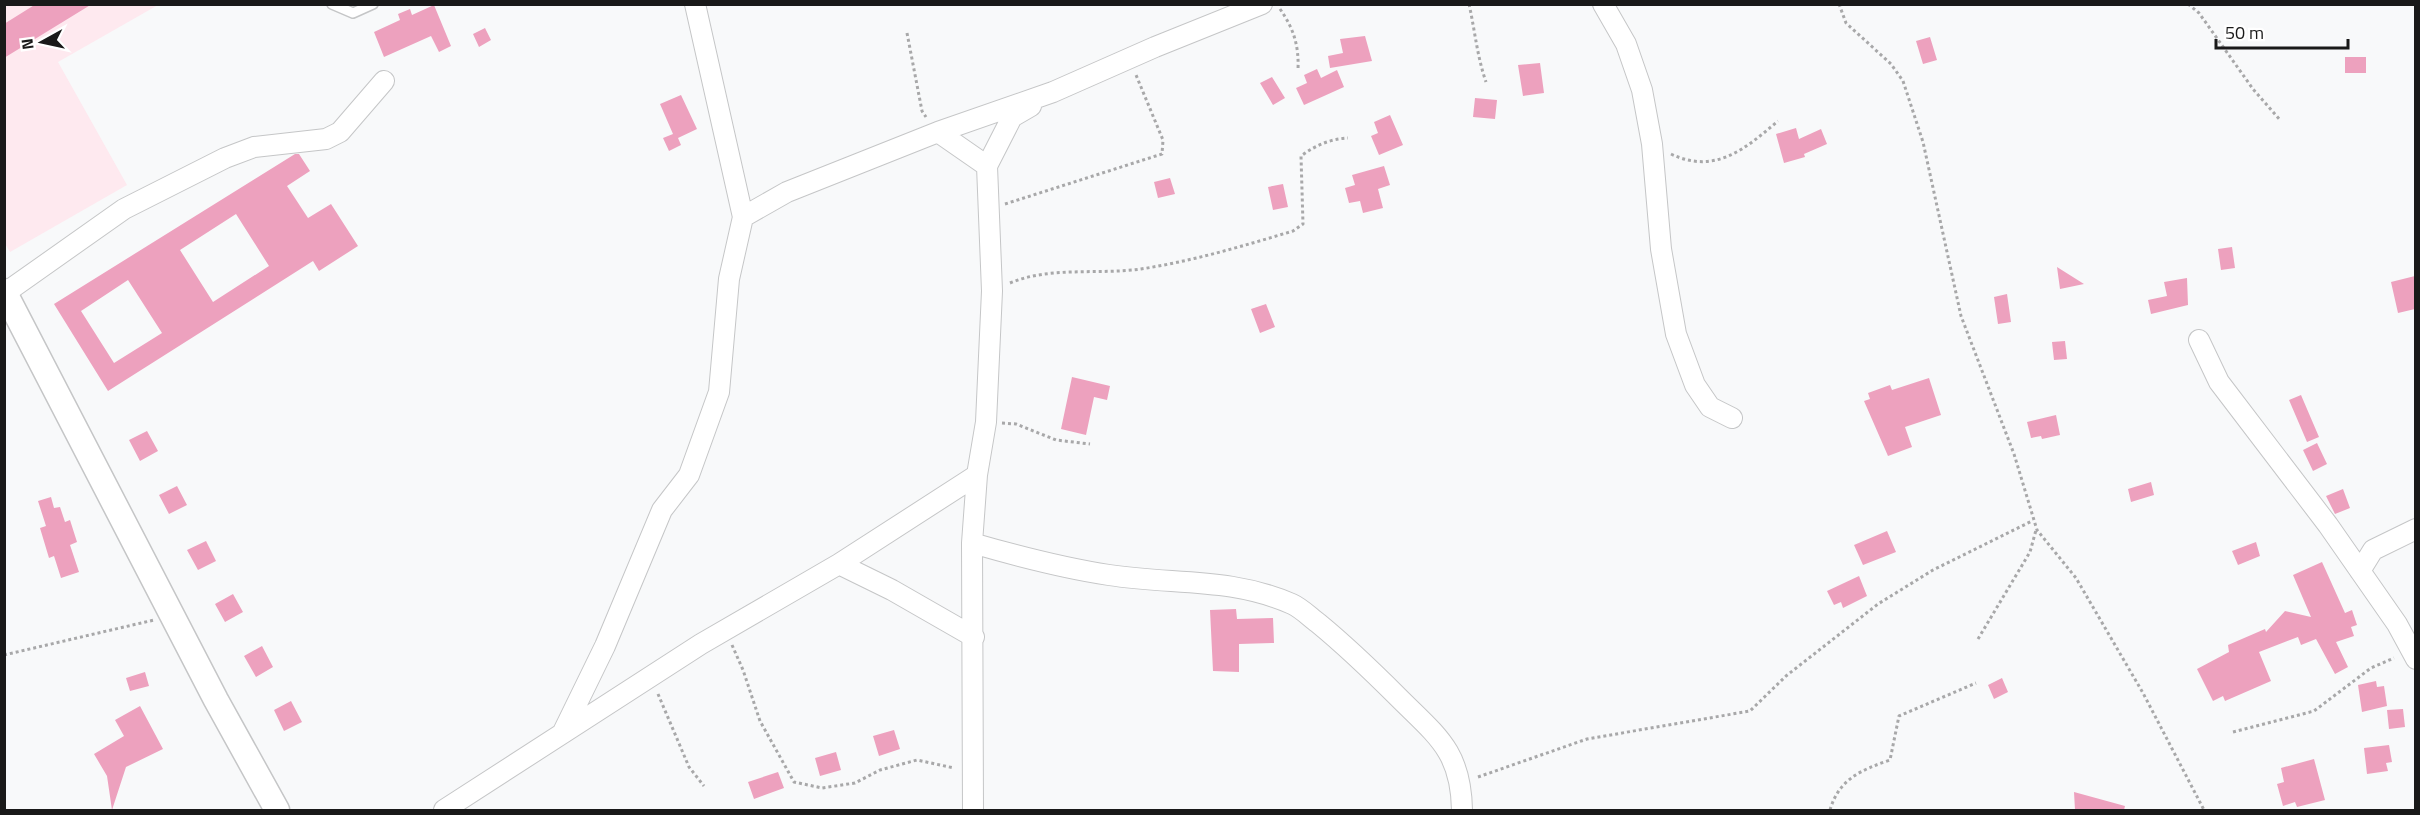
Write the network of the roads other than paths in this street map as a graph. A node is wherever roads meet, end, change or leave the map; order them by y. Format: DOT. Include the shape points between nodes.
graph roads {
  1 [pos="332,4"];
  2 [pos="373,4"];
  3 [pos="695,4"];
  4 [pos="1262,4"];
  5 [pos="1603,4"];
  6 [pos="384,81"];
  7 [pos="1053,92"];
  8 [pos="939,132"];
  9 [pos="987,166"];
  10 [pos="743,216"];
  11 [pos="5,292"];
  12 [pos="2199,340"];
  13 [pos="1732,418"];
  14 [pos="977,475"];
  15 [pos="2415,529"];
  16 [pos="972,543"];
  17 [pos="838,564"];
  18 [pos="2360,571"];
  19 [pos="974,637"];
  20 [pos="2414,655"];
  21 [pos="563,732"];
  22 [pos="278,810"];
  23 [pos="444,810"];
  24 [pos="973,810"];
  25 [pos="1462,810"];
  1 -- 2 [label="lane" via="353,12"];
  3 -- 10 [label="street"];
  4 -- 7 [label="street"];
  5 -- 13 [label="street" via="1626,44 1642,90 1652,144 1660,249 1676,334 1695,385 1710,406"];
  6 -- 11 [label="street" via="340,132 326,139 254,147 225,158 124,209"];
  7 -- 8 [label="street"];
  7 -- 9 [label="street" via="1012,117"];
  8 -- 9 [label="street"];
  8 -- 10 [label="street" via="787,192"];
  9 -- 14 [label="street" via="992,291 986,422"];
  10 -- 21 [label="street" via="729,279 719,392 689,474 662,510 605,646"];
  11 -- 22 [label="street"];
  12 -- 18 [label="street" via="2219,382"];
  14 -- 16 [label="street"];
  14 -- 17 [label="street"];
  15 -- 18 [label="street" via="2373,550"];
  16 -- 19 [label="street"];
  16 -- 25 [label="street" via="1111,576 1195,581 1251,590 1295,605 1373,672 1453,757 1462,783"];
  17 -- 19 [label="street"];
  17 -- 21 [label="street"];
  18 -- 20 [label="street"];
  19 -- 24 [label="street"];
  21 -- 23 [label="street"];
}
